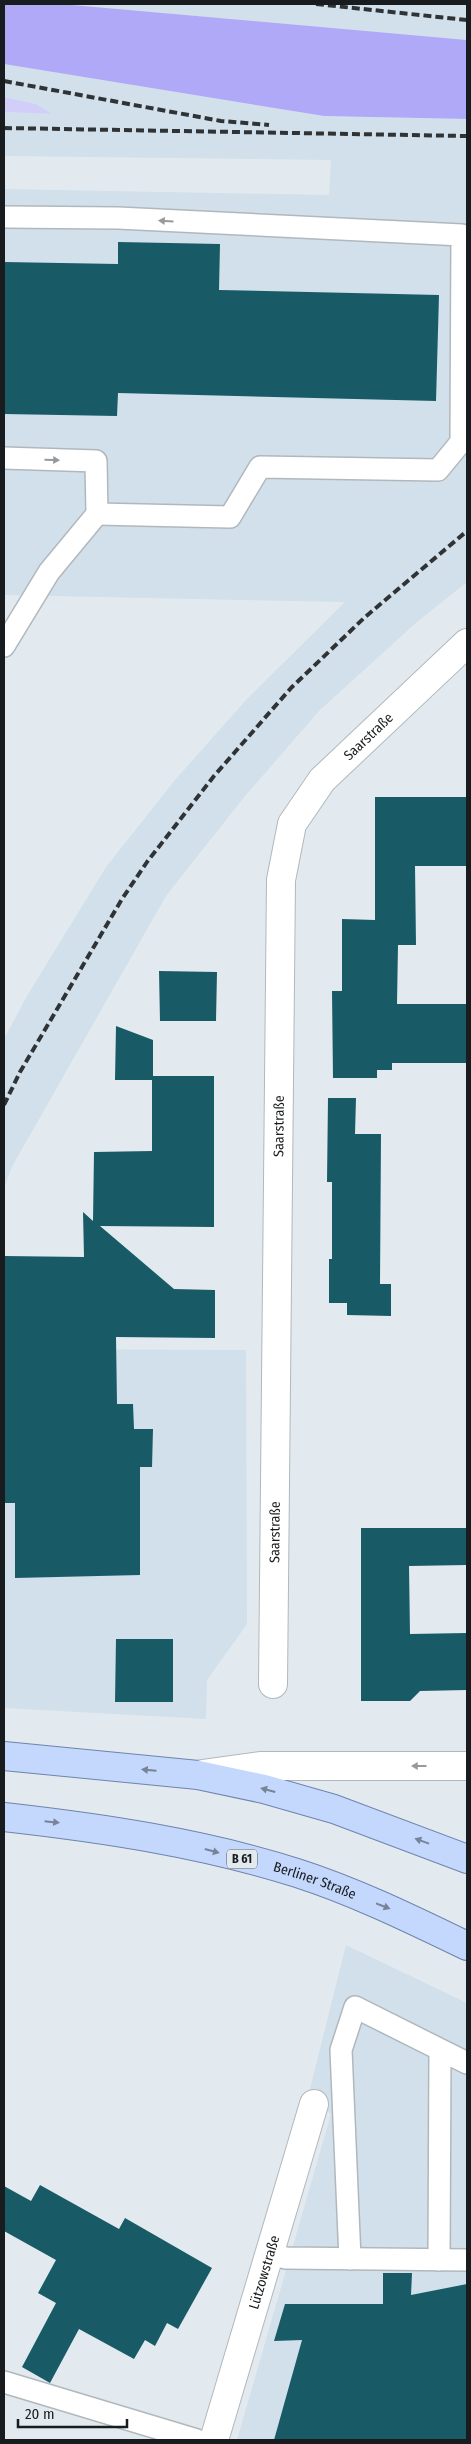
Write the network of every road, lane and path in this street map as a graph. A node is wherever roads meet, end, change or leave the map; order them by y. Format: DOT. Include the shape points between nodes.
graph roads {
  1 [pos="4,217"];
  2 [pos="4,458"];
  3 [pos="97,514"];
  4 [pos="467,643"];
  5 [pos="4,646"];
  6 [pos="273,1684"];
  7 [pos="4,1756"];
  8 [pos="467,1766"];
  9 [pos="198,1775"];
  10 [pos="4,1817"];
  11 [pos="467,1859"];
  12 [pos="467,1946"];
  13 [pos="440,2050"];
  14 [pos="467,2063"];
  15 [pos="314,2104"];
  16 [pos="269,2254"];
  17 [pos="350,2258"];
  18 [pos="439,2260"];
  19 [pos="467,2260"];
  20 [pos="4,2382"];
  21 [pos="196,2440"];
  22 [pos="214,2440"];
  3 -- 1 [label="lane, one-way" via="230,517 260,467 438,470 460,442 462,235 118,218"];
  2 -- 3 [label="lane, one-way" via="96,461"];
  3 -- 5 [label="lane" via="49,572"];
  4 -- 6 [label="street, Saarstraße" via="322,780 292,824 281,880"];
  9 -- 7 [label="main road, one-way"];
  8 -- 9 [label="street, one-way" via="260,1766"];
  11 -- 9 [label="main road, one-way" via="334,1809"];
  10 -- 12 [label="main road, Berliner Straße / B 61, one-way" via="194,1847 296,1873 398,1911"];
  13 -- 14 [label="lane"];
  13 -- 17 [label="lane" via="355,2007 341,2050"];
  13 -- 18 [label="lane"];
  15 -- 16 [label="street, Lützowstraße"];
  16 -- 17 [label="lane" via="286,2258"];
  16 -- 22 [label="street, Lützowstraße"];
  17 -- 18 [label="lane"];
  18 -- 19 [label="lane"];
  20 -- 21 [label="lane"];
}
